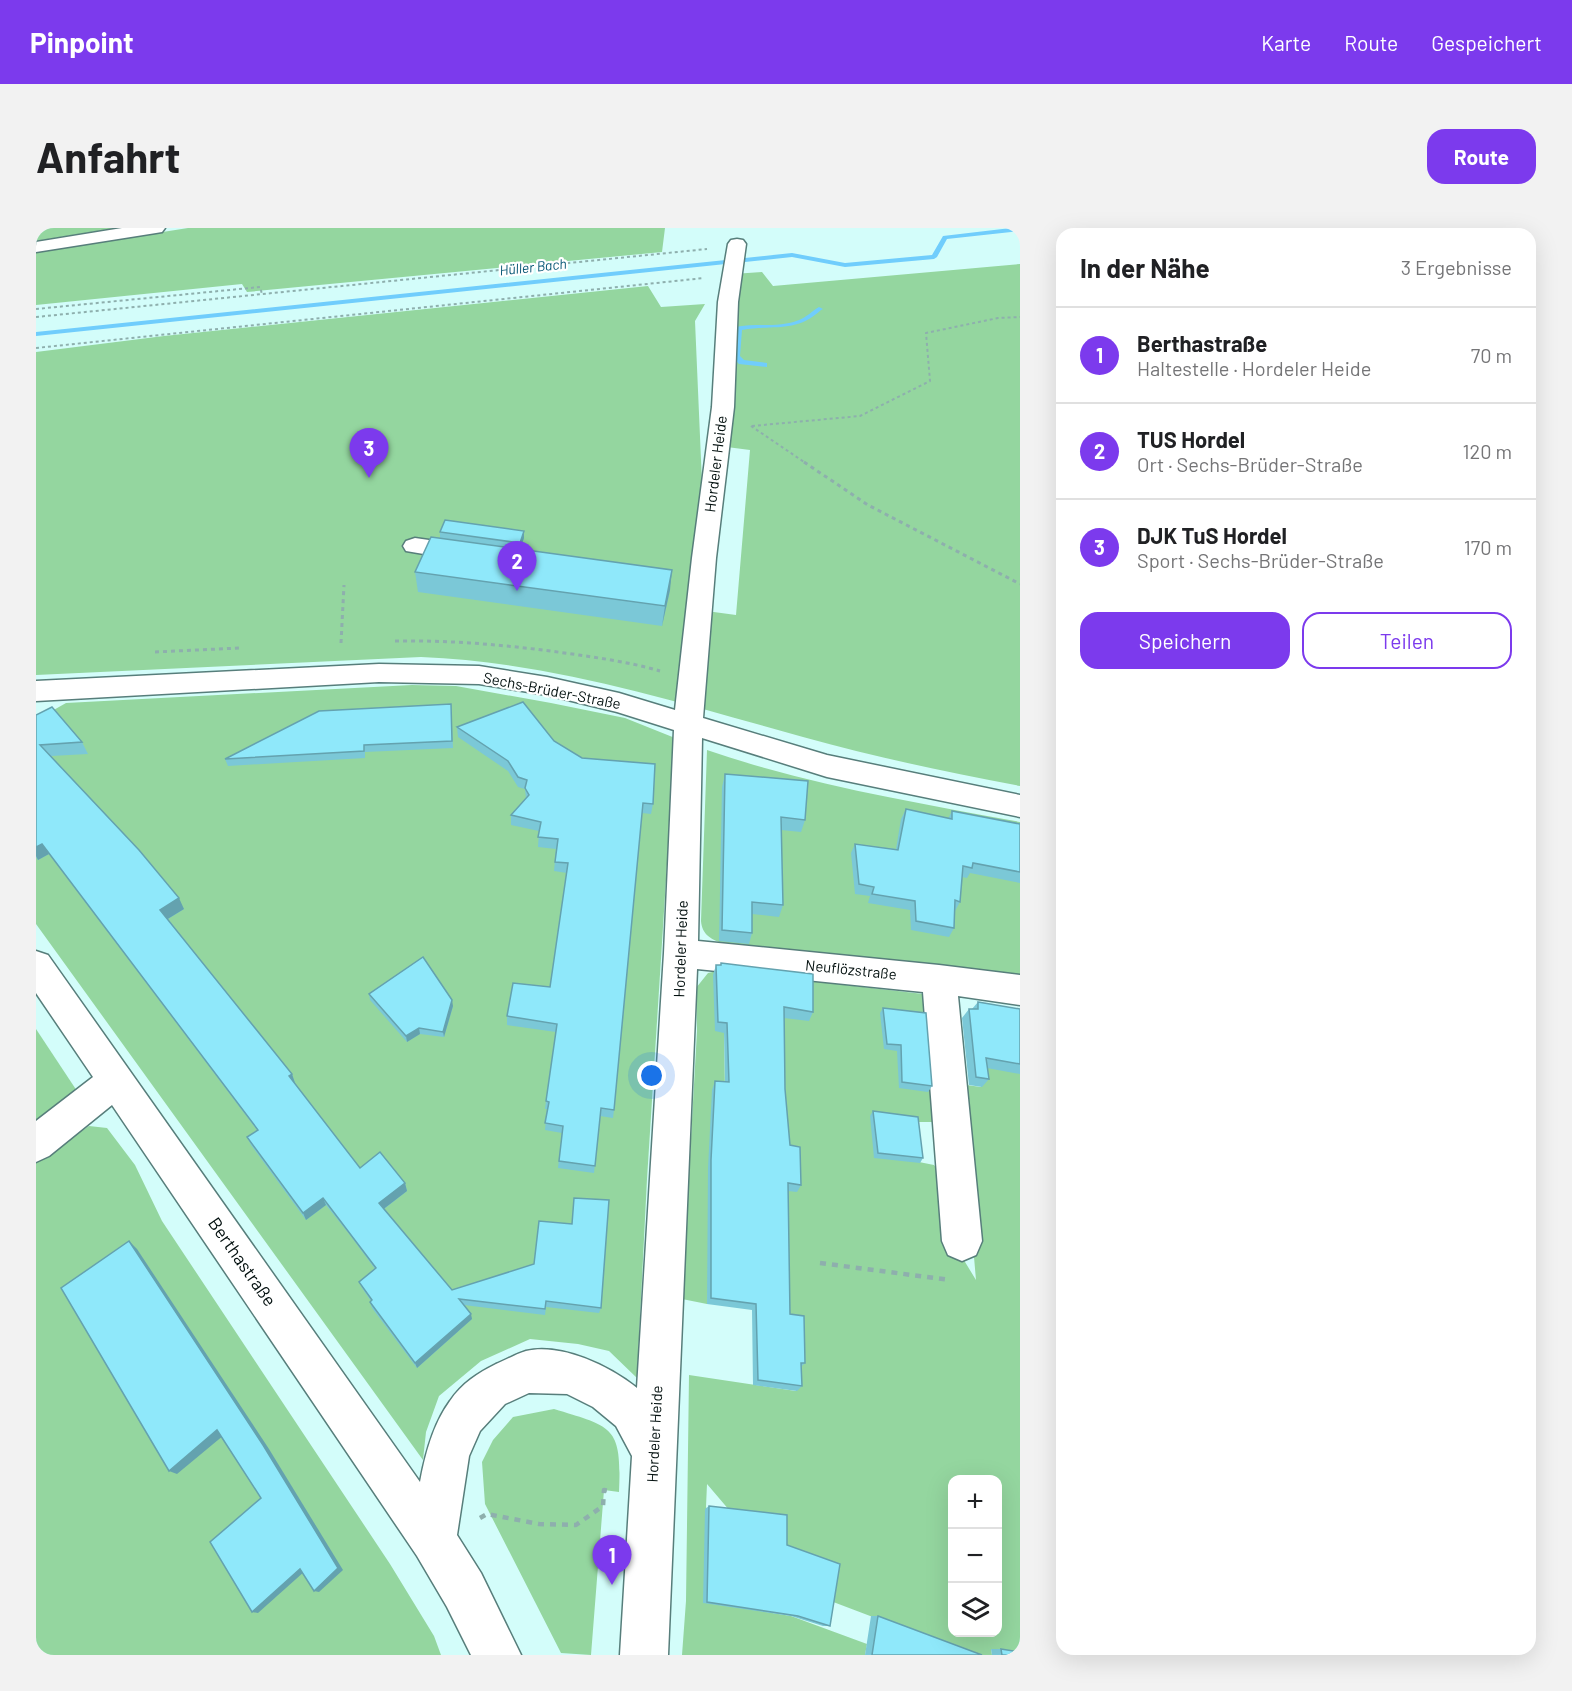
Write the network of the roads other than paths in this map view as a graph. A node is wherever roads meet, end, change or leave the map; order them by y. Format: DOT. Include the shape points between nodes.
graph roads {
  1 [pos="156,228"];
  2 [pos="737,245"];
  3 [pos="36,247"];
  4 [pos="415,546"];
  5 [pos="491,556"];
  6 [pos="36,691"];
  7 [pos="688,723"];
  8 [pos="1020,806"];
  9 [pos="681,953"];
  10 [pos="36,965"];
  11 [pos="939,979"];
  12 [pos="1020,990"];
  13 [pos="115,1081"];
  14 [pos="36,1144"];
  15 [pos="962,1241"];
  16 [pos="654,1451"];
  17 [pos="433,1540"];
  18 [pos="497,1655"];
  19 [pos="644,1655"];
  1 -- 3 [label="street"];
  2 -- 7 [label="street, Hordeler Heide" via="723,276 728,302 722,418"];
  4 -- 5 [label="street"];
  6 -- 7 [label="street, Sechs-Brüder-Straße" via="429,672 547,686"];
  7 -- 8 [label="street, Sechs-Brüder-Straße" via="827,766"];
  7 -- 9 [label="street, Hordeler Heide"];
  9 -- 11 [label="street, Neuflözstraße"];
  9 -- 16 [label="street, Hordeler Heide"];
  10 -- 13 [label="street, Berthastraße"];
  11 -- 12 [label="street, Neuflözstraße"];
  11 -- 15 [label="street"];
  13 -- 14 [label="street"];
  13 -- 17 [label="street, Berthastraße"];
  16 -- 17 [label="street" via="631,1411 608,1392 570,1373 527,1372 490,1389 465,1416 447,1454"];
  16 -- 19 [label="street, Hordeler Heide"];
  17 -- 18 [label="street, Berthastraße"];
}
